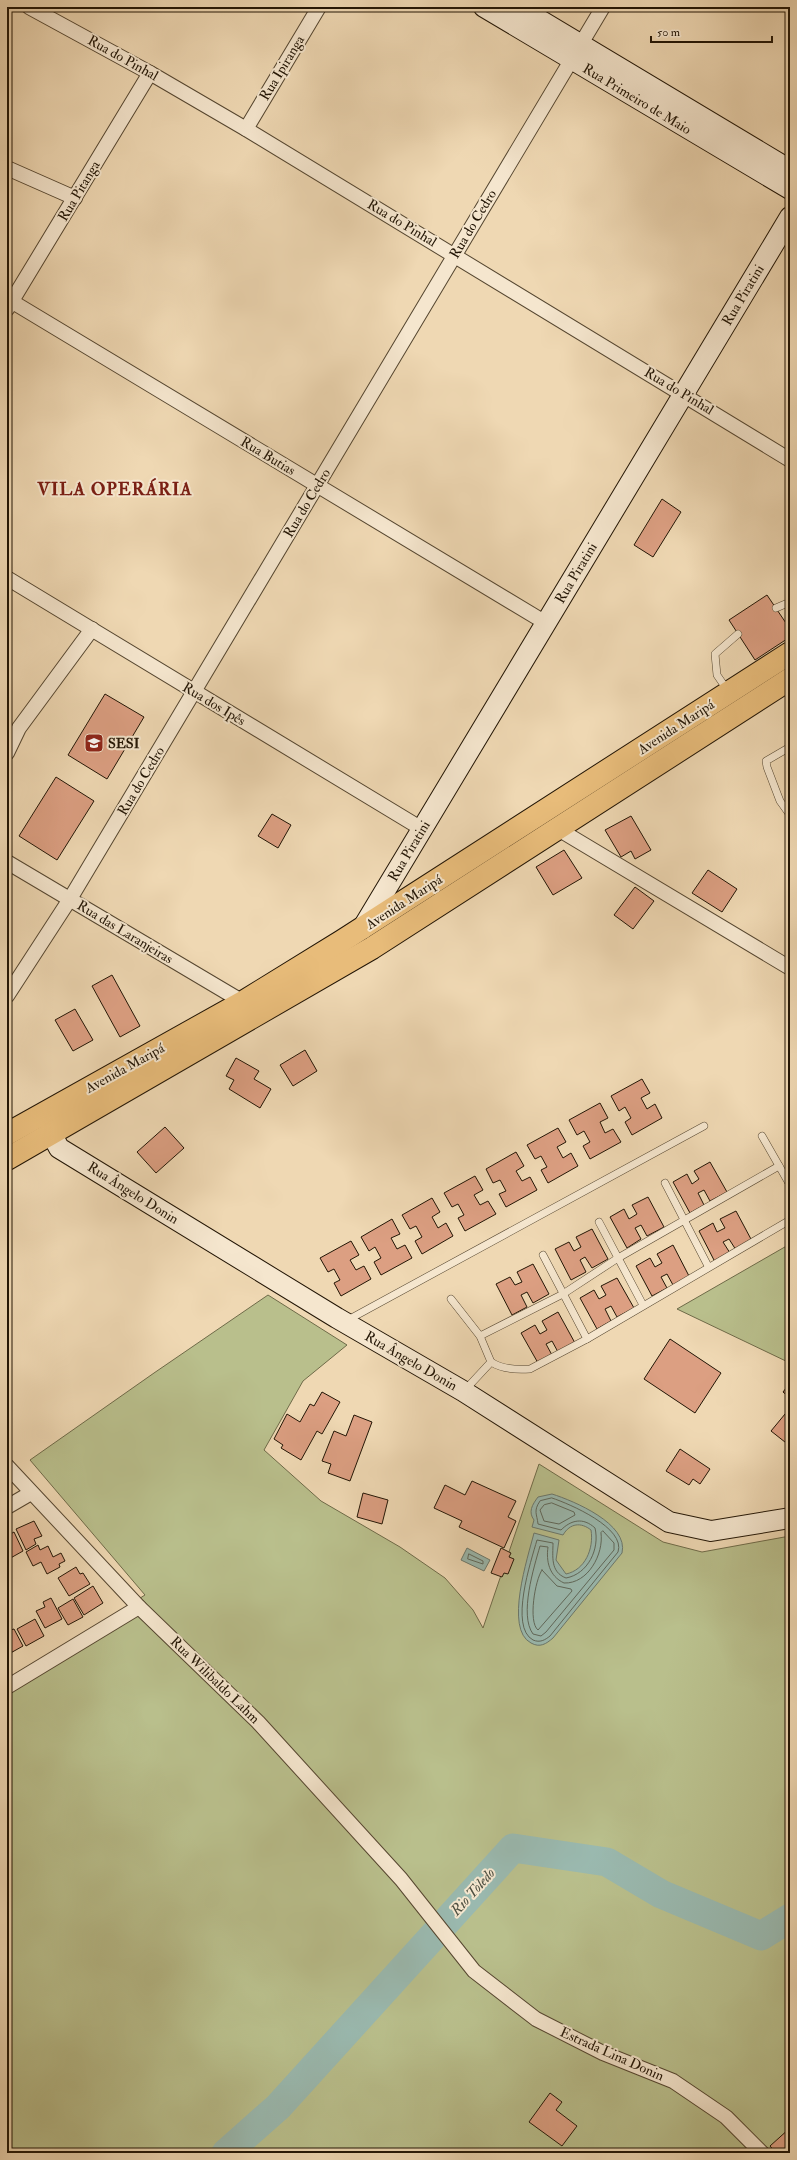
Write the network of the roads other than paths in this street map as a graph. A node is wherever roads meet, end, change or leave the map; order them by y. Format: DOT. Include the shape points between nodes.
graph roads {
  1 [pos="29,7"];
  2 [pos="319,7"];
  3 [pos="484,7"];
  4 [pos="518,7"];
  5 [pos="603,7"];
  6 [pos="576,52"];
  7 [pos="150,73"];
  8 [pos="246,129"];
  9 [pos="7,168"];
  10 [pos="790,170"];
  11 [pos="790,189"];
  12 [pos="75,198"];
  13 [pos="790,217"];
  14 [pos="455,255"];
  15 [pos="9,305"];
  16 [pos="683,394"];
  17 [pos="790,460"];
  18 [pos="317,485"];
  19 [pos="7,578"];
  20 [pos="790,602"];
  21 [pos="776,608"];
  22 [pos="546,623"];
  23 [pos="92,629"];
  24 [pos="738,634"];
  25 [pos="790,653"];
  26 [pos="788,682"];
  27 [pos="194,691"];
  28 [pos="734,703"];
  29 [pos="790,747"];
  30 [pos="7,753"];
  31 [pos="790,815"];
  32 [pos="422,829"];
  33 [pos="558,829"];
  34 [pos="7,862"];
  35 [pos="70,899"];
  36 [pos="402,904"];
  37 [pos="409,924"];
  38 [pos="367,938"];
  39 [pos="790,968"];
  40 [pos="7,996"];
  41 [pos="247,1010"];
  42 [pos="47,1124"];
  43 [pos="704,1126"];
  44 [pos="7,1134"];
  45 [pos="762,1136"];
  46 [pos="7,1159"];
  47 [pos="779,1166"];
  48 [pos="665,1183"];
  49 [pos="790,1185"];
  50 [pos="684,1220"];
  51 [pos="790,1220"];
  52 [pos="599,1222"];
  53 [pos="543,1255"];
  54 [pos="618,1258"];
  55 [pos="708,1266"];
  56 [pos="563,1294"];
  57 [pos="451,1299"];
  58 [pos="643,1306"];
  59 [pos="344,1322"];
  60 [pos="480,1336"];
  61 [pos="587,1339"];
  62 [pos="491,1362"];
  63 [pos="463,1392"];
  64 [pos="7,1466"];
  65 [pos="31,1493"];
  66 [pos="7,1508"];
  67 [pos="790,1518"];
  68 [pos="139,1607"];
  69 [pos="7,1687"];
  70 [pos="462,1957"];
  71 [pos="762,2153"];
  1 -- 7 [label="street, Rua do Pinhal"];
  2 -- 8 [label="street, Rua Ipiranga"];
  3 -- 6 [label="street, Rua Primeiro de Maio"];
  4 -- 6 [label="street, Rua Primeiro de Maio"];
  5 -- 6 [label="street, Rua do Cedro"];
  6 -- 10 [label="street, Rua Primeiro de Maio"];
  6 -- 11 [label="street, Rua Primeiro de Maio"];
  6 -- 14 [label="street, Rua do Cedro"];
  7 -- 8 [label="street, Rua do Pinhal"];
  7 -- 12 [label="street, Rua Pitanga"];
  8 -- 14 [label="street, Rua do Pinhal"];
  9 -- 12 [label="street"];
  12 -- 15 [label="street, Rua Pitanga"];
  13 -- 16 [label="street, Rua Piratini"];
  14 -- 16 [label="street, Rua do Pinhal"];
  14 -- 18 [label="street, Rua do Cedro"];
  15 -- 18 [label="street, Rua Butias"];
  16 -- 17 [label="street, Rua do Pinhal"];
  16 -- 22 [label="street, Rua Piratini"];
  18 -- 22 [label="street, Rua Butias"];
  18 -- 27 [label="street, Rua do Cedro"];
  19 -- 23 [label="street, Rua dos Ipês"];
  20 -- 21 [label="lane"];
  22 -- 32 [label="street, Rua Piratini"];
  23 -- 27 [label="street, Rua dos Ipês"];
  23 -- 30 [label="street" via="19,728"];
  24 -- 28 [label="lane" via="715,654 717,675"];
  25 -- 28 [label="main road, Avenida Maripá"];
  26 -- 28 [label="main road, Avenida Maripá"];
  27 -- 32 [label="street, Rua dos Ipês"];
  27 -- 35 [label="street, Rua do Cedro"];
  28 -- 33 [label="main road, Avenida Maripá"];
  28 -- 36 [label="main road, Avenida Maripá"];
  29 -- 31 [label="lane" via="766,761 780,801"];
  32 -- 38 [label="street, Rua Piratini"];
  33 -- 37 [label="main road, Avenida Maripá"];
  33 -- 39 [label="street"];
  34 -- 35 [label="street, Rua das Laranjeiras"];
  35 -- 40 [label="street, Rua do Cedro"];
  35 -- 41 [label="street, Rua das Laranjeiras"];
  36 -- 37 [label="main road" via="398,914 401,920"];
  36 -- 38 [label="main road, Avenida Maripá"];
  37 -- 38 [label="main road, Avenida Maripá"];
  38 -- 41 [label="main road, Avenida Maripá"];
  41 -- 42 [label="main road, Avenida Maripá"];
  42 -- 44 [label="main road, Avenida Maripá"];
  42 -- 46 [label="main road, Avenida Maripá"];
  42 -- 59 [label="street, Rua Ângelo Donin" via="59,1148"];
  43 -- 59 [label="lane"];
  45 -- 47 [label="lane"];
  47 -- 49 [label="lane"];
  47 -- 50 [label="lane"];
  48 -- 50 [label="lane"];
  50 -- 54 [label="lane"];
  50 -- 55 [label="lane"];
  51 -- 55 [label="lane"];
  52 -- 54 [label="lane"];
  53 -- 56 [label="lane"];
  54 -- 56 [label="lane"];
  54 -- 58 [label="lane"];
  55 -- 58 [label="lane"];
  56 -- 60 [label="lane"];
  56 -- 61 [label="lane"];
  57 -- 60 [label="lane"];
  58 -- 61 [label="lane"];
  59 -- 63 [label="street, Rua Ângelo Donin"];
  60 -- 62 [label="lane"];
  61 -- 62 [label="lane" via="530,1369 497,1366"];
  62 -- 63 [label="lane"];
  63 -- 67 [label="street, Rua Ângelo Donin" via="669,1522 711,1531"];
  64 -- 65 [label="street, Rua Wilibaldo Lahm"];
  65 -- 66 [label="street"];
  65 -- 68 [label="street, Rua Wilibaldo Lahm"];
  68 -- 69 [label="street"];
  68 -- 70 [label="street, Rua Wilibaldo Lahm" via="258,1722 401,1879"];
  70 -- 71 [label="street, Estrada Lina Donin" via="474,1971 536,2019 604,2053 673,2081 726,2117"];
}
